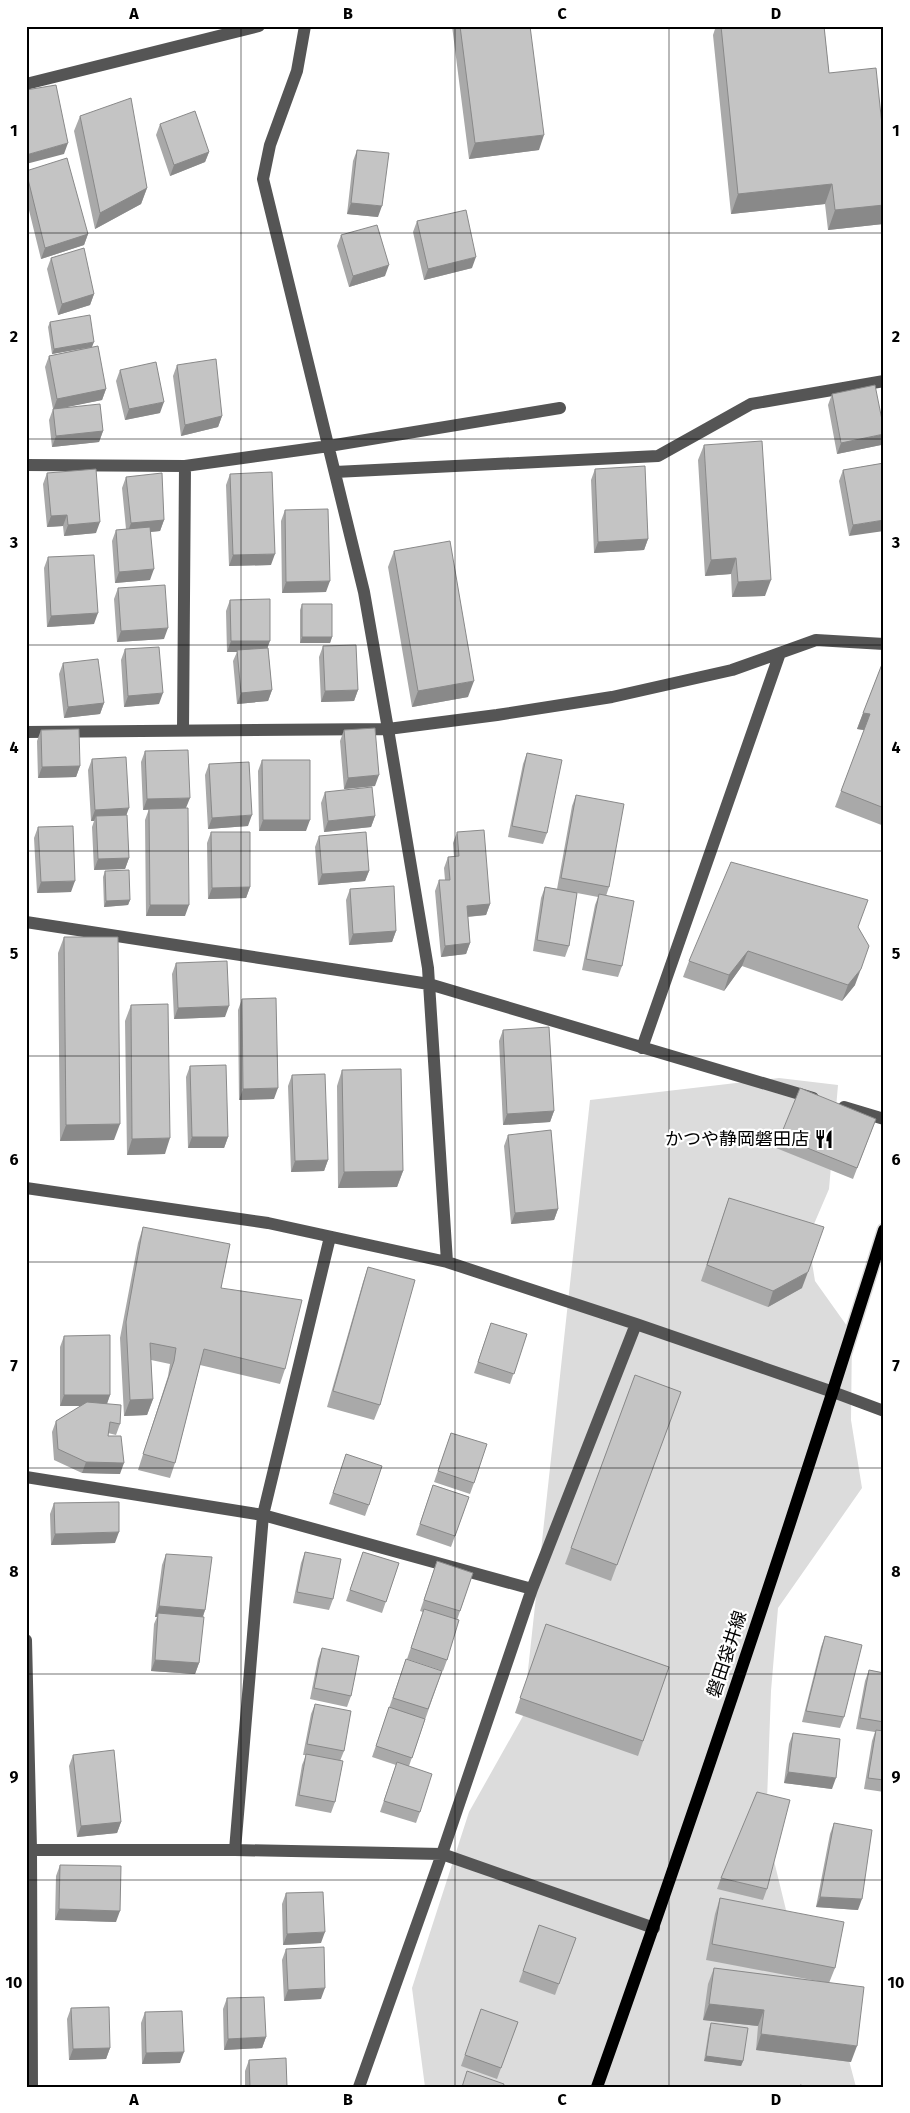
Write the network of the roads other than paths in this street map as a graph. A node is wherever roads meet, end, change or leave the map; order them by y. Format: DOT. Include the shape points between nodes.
graph roads {
  1 [pos="259,26"];
  2 [pos="305,26"];
  3 [pos="26,84"];
  4 [pos="884,381"];
  5 [pos="560,408"];
  6 [pos="329,446"];
  7 [pos="26,465"];
  8 [pos="185,466"];
  9 [pos="334,472"];
  10 [pos="884,644"];
  11 [pos="780,653"];
  12 [pos="388,729"];
  13 [pos="183,730"];
  14 [pos="26,732"];
  15 [pos="26,922"];
  16 [pos="428,984"];
  17 [pos="642,1048"];
  18 [pos="884,1119"];
  19 [pos="26,1188"];
  20 [pos="884,1230"];
  21 [pos="330,1237"];
  22 [pos="447,1262"];
  23 [pos="636,1324"];
  24 [pos="833,1392"];
  25 [pos="884,1411"];
  26 [pos="26,1477"];
  27 [pos="263,1515"];
  28 [pos="532,1589"];
  29 [pos="26,1640"];
  30 [pos="28,1849"];
  31 [pos="235,1850"];
  32 [pos="442,1854"];
  33 [pos="654,1928"];
  34 [pos="32,2087"];
  35 [pos="359,2087"];
  36 [pos="597,2087"];
  1 -- 3 [label="street"];
  2 -- 6 [label="street" via="296,71 270,145 262,179"];
  4 -- 9 [label="street" via="751,404 658,456"];
  5 -- 6 [label="street"];
  6 -- 8 [label="street"];
  6 -- 9 [label="street"];
  7 -- 8 [label="street"];
  8 -- 13 [label="street"];
  9 -- 12 [label="street" via="364,592"];
  10 -- 11 [label="street" via="816,640"];
  11 -- 12 [label="street" via="732,670 612,698"];
  11 -- 17 [label="street"];
  12 -- 13 [label="street"];
  12 -- 16 [label="street"];
  13 -- 14 [label="street"];
  15 -- 16 [label="street"];
  16 -- 17 [label="street"];
  16 -- 22 [label="street"];
  17 -- 18 [label="street"];
  19 -- 21 [label="street" via="268,1223"];
  20 -- 24 [label="main road, 磐田袋井線"];
  21 -- 22 [label="street"];
  21 -- 27 [label="street"];
  22 -- 23 [label="street"];
  23 -- 24 [label="street"];
  23 -- 28 [label="street"];
  24 -- 25 [label="street"];
  24 -- 33 [label="main road, 磐田袋井線"];
  26 -- 27 [label="street"];
  27 -- 28 [label="street"];
  27 -- 31 [label="street"];
  28 -- 32 [label="street"];
  29 -- 30 [label="street"];
  30 -- 31 [label="street"];
  30 -- 34 [label="street"];
  31 -- 32 [label="street"];
  32 -- 33 [label="street"];
  32 -- 35 [label="street"];
  33 -- 36 [label="main road, 磐田袋井線"];
}
